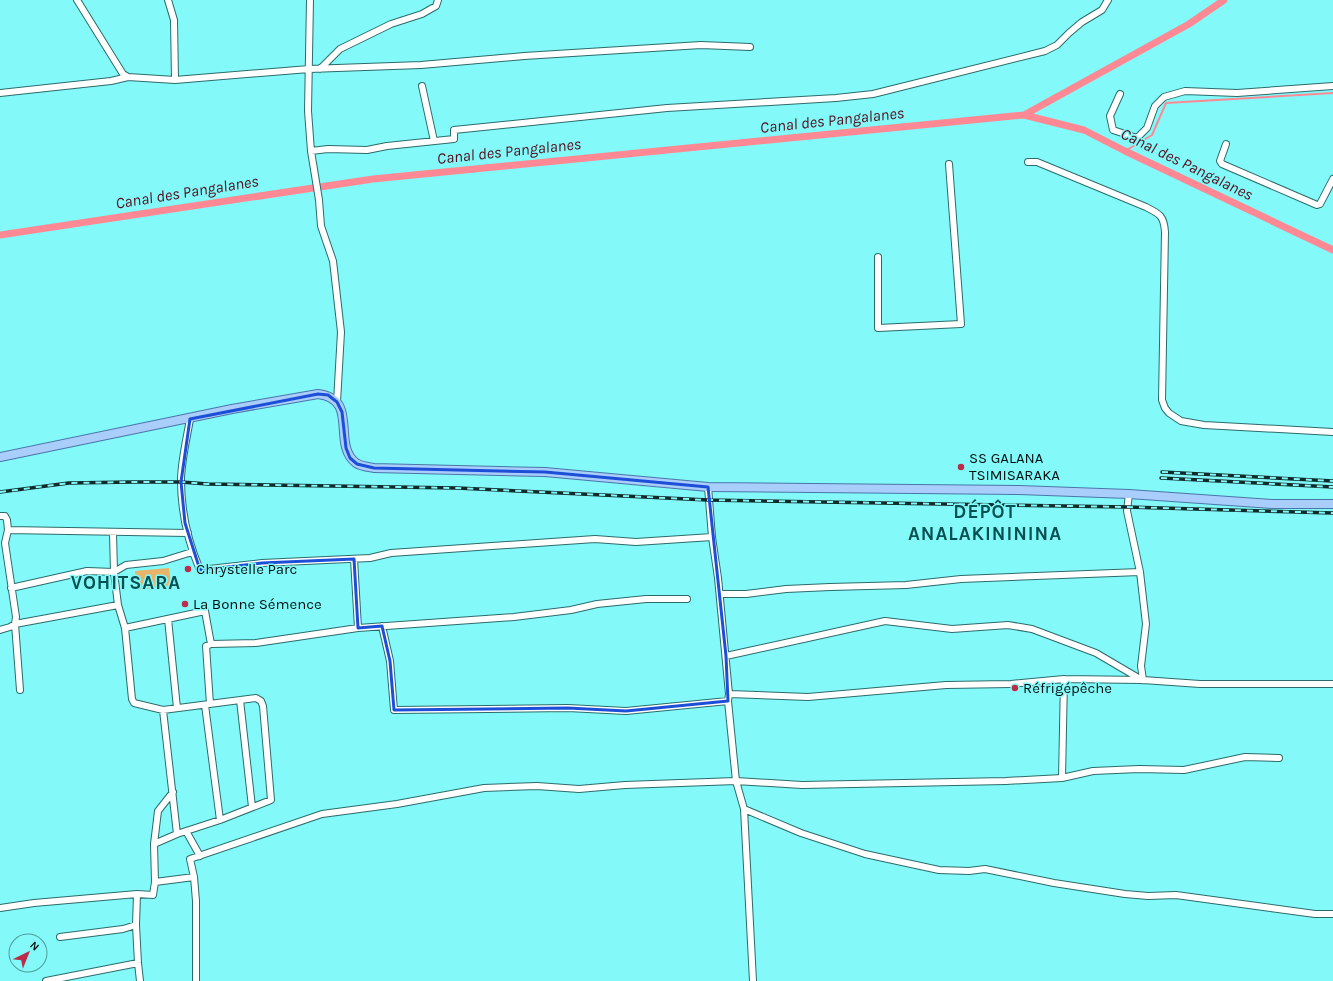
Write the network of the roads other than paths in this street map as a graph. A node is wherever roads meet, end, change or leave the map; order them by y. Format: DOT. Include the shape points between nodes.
graph roads {
  1 [pos="77,0"];
  2 [pos="168,0"];
  3 [pos="310,0"];
  4 [pos="438,0"];
  5 [pos="1108,0"];
  6 [pos="750,47"];
  7 [pos="309,69"];
  8 [pos="320,69"];
  9 [pos="128,77"];
  10 [pos="175,80"];
  11 [pos="422,86"];
  12 [pos="1333,86"];
  13 [pos="0,92"];
  14 [pos="1120,94"];
  15 [pos="434,141"];
  16 [pos="1226,144"];
  17 [pos="311,151"];
  18 [pos="1028,162"];
  19 [pos="949,164"];
  20 [pos="1333,179"];
  21 [pos="878,256"];
  22 [pos="337,402"];
  23 [pos="190,419"];
  24 [pos="1333,432"];
  25 [pos="0,457"];
  26 [pos="708,487"];
  27 [pos="1129,494"];
  28 [pos="1333,504"];
  29 [pos="0,516"];
  30 [pos="8,530"];
  31 [pos="113,532"];
  32 [pos="188,533"];
  33 [pos="712,537"];
  34 [pos="192,552"];
  35 [pos="354,559"];
  36 [pos="114,572"];
  37 [pos="1140,572"];
  38 [pos="12,588"];
  39 [pos="720,594"];
  40 [pos="687,599"];
  41 [pos="118,605"];
  42 [pos="168,619"];
  43 [pos="15,624"];
  44 [pos="382,626"];
  45 [pos="125,628"];
  46 [pos="358,628"];
  47 [pos="0,630"];
  48 [pos="211,644"];
  49 [pos="726,656"];
  50 [pos="1064,679"];
  51 [pos="1142,680"];
  52 [pos="1333,684"];
  53 [pos="20,690"];
  54 [pos="729,694"];
  55 [pos="240,700"];
  56 [pos="728,701"];
  57 [pos="208,705"];
  58 [pos="177,708"];
  59 [pos="163,710"];
  60 [pos="1279,758"];
  61 [pos="1062,778"];
  62 [pos="736,781"];
  63 [pos="173,792"];
  64 [pos="252,807"];
  65 [pos="744,810"];
  66 [pos="220,820"];
  67 [pos="186,831"];
  68 [pos="177,834"];
  69 [pos="154,844"];
  70 [pos="200,856"];
  71 [pos="194,877"];
  72 [pos="155,882"];
  73 [pos="137,894"];
  74 [pos="0,908"];
  75 [pos="1333,914"];
  76 [pos="136,925"];
  77 [pos="60,937"];
  78 [pos="138,963"];
  79 [pos="46,981"];
  80 [pos="140,981"];
  81 [pos="196,981"];
  82 [pos="753,981"];
  1 -- 9 [label="street" via="123,74"];
  2 -- 10 [label="street" via="174,20"];
  3 -- 7 [label="street"];
  4 -- 8 [label="street" via="436,6 422,14 391,24 340,49"];
  5 -- 15 [label="street" via="1102,10 1082,22 1057,45 1045,51 873,94 667,108 454,130 454,139"];
  6 -- 8 [label="street" via="701,45 421,65"];
  7 -- 8 [label="street"];
  7 -- 10 [label="street"];
  7 -- 17 [label="street" via="308,111"];
  9 -- 10 [label="street"];
  9 -- 13 [label="street"];
  11 -- 15 [label="street"];
  12 -- 14 [label="street" via="1237,93 1185,91 1164,97 1155,106 1147,128 1137,138 1113,130 1110,116"];
  15 -- 17 [label="street" via="367,150"];
  16 -- 20 [label="street" via="1220,161 1222,164 1318,206"];
  17 -- 22 [label="street" via="321,226 333,261 341,332"];
  18 -- 24 [label="street" via="1037,162 1160,214 1165,232 1162,400 1169,413 1181,421 1204,425"];
  19 -- 21 [label="street" via="961,324 878,328"];
  22 -- 23 [label="main road" via="328,395 318,394"];
  22 -- 26 [label="main road" via="342,412 346,448 350,458 357,464 374,468 545,472"];
  23 -- 25 [label="main road"];
  23 -- 32 [label="street" via="181,478"];
  26 -- 27 [label="main road" via="1019,490"];
  26 -- 33 [label="street"];
  27 -- 28 [label="main road" via="1274,504"];
  27 -- 37 [label="street" via="1127,511"];
  29 -- 30 [label="street" via="5,516"];
  30 -- 31 [label="street"];
  30 -- 38 [label="street" via="5,542"];
  31 -- 32 [label="street"];
  31 -- 36 [label="street"];
  32 -- 34 [label="street"];
  33 -- 35 [label="street" via="636,542 595,539 391,553"];
  33 -- 39 [label="street"];
  34 -- 35 [label="street" via="200,570 262,563"];
  34 -- 36 [label="street" via="163,561 126,565"];
  35 -- 46 [label="street"];
  36 -- 38 [label="street" via="87,571"];
  36 -- 41 [label="street"];
  37 -- 39 [label="street" via="961,578 906,586 830,587"];
  37 -- 51 [label="street" via="1146,624"];
  38 -- 43 [label="street"];
  39 -- 49 [label="street"];
  40 -- 44 [label="street" via="646,599 514,617"];
  41 -- 43 [label="street"];
  41 -- 45 [label="street"];
  42 -- 45 [label="street"];
  42 -- 48 [label="street" via="205,611"];
  42 -- 58 [label="street"];
  43 -- 47 [label="street"];
  43 -- 53 [label="street"];
  44 -- 46 [label="street"];
  44 -- 56 [label="street" via="390,661 394,710 568,708 626,711"];
  45 -- 59 [label="street" via="132,699 134,703"];
  46 -- 48 [label="street" via="256,643"];
  48 -- 57 [label="street" via="206,646"];
  49 -- 51 [label="street" via="884,621 952,629 1008,625 1032,629 1096,653"];
  49 -- 54 [label="street"];
  50 -- 51 [label="street"];
  50 -- 54 [label="street" via="1011,684 946,685 808,697"];
  50 -- 61 [label="street"];
  51 -- 52 [label="street" via="1200,684"];
  54 -- 56 [label="street"];
  55 -- 57 [label="street"];
  55 -- 64 [label="street"];
  55 -- 64 [label="street" via="256,698 263,706 271,800"];
  56 -- 62 [label="street"];
  57 -- 58 [label="street"];
  57 -- 66 [label="street"];
  58 -- 59 [label="street"];
  59 -- 63 [label="street"];
  60 -- 61 [label="street" via="1245,757 1184,770 1093,771"];
  61 -- 62 [label="street" via="833,785"];
  62 -- 65 [label="street"];
  62 -- 70 [label="street" via="579,789 538,786 484,788 397,804 322,814"];
  63 -- 68 [label="street"];
  63 -- 69 [label="street" via="158,811"];
  64 -- 66 [label="street"];
  65 -- 75 [label="street" via="801,833 865,854 939,870 985,869 1125,894 1176,895 1315,914"];
  65 -- 82 [label="street"];
  66 -- 67 [label="street"];
  67 -- 68 [label="street"];
  67 -- 70 [label="street"];
  68 -- 69 [label="street"];
  69 -- 72 [label="street"];
  70 -- 71 [label="street" via="190,859"];
  71 -- 72 [label="street"];
  71 -- 81 [label="street"];
  72 -- 73 [label="street" via="153,895"];
  73 -- 74 [label="street"];
  73 -- 76 [label="street"];
  76 -- 77 [label="street"];
  76 -- 78 [label="street"];
  78 -- 79 [label="street"];
  78 -- 80 [label="street"];
}
